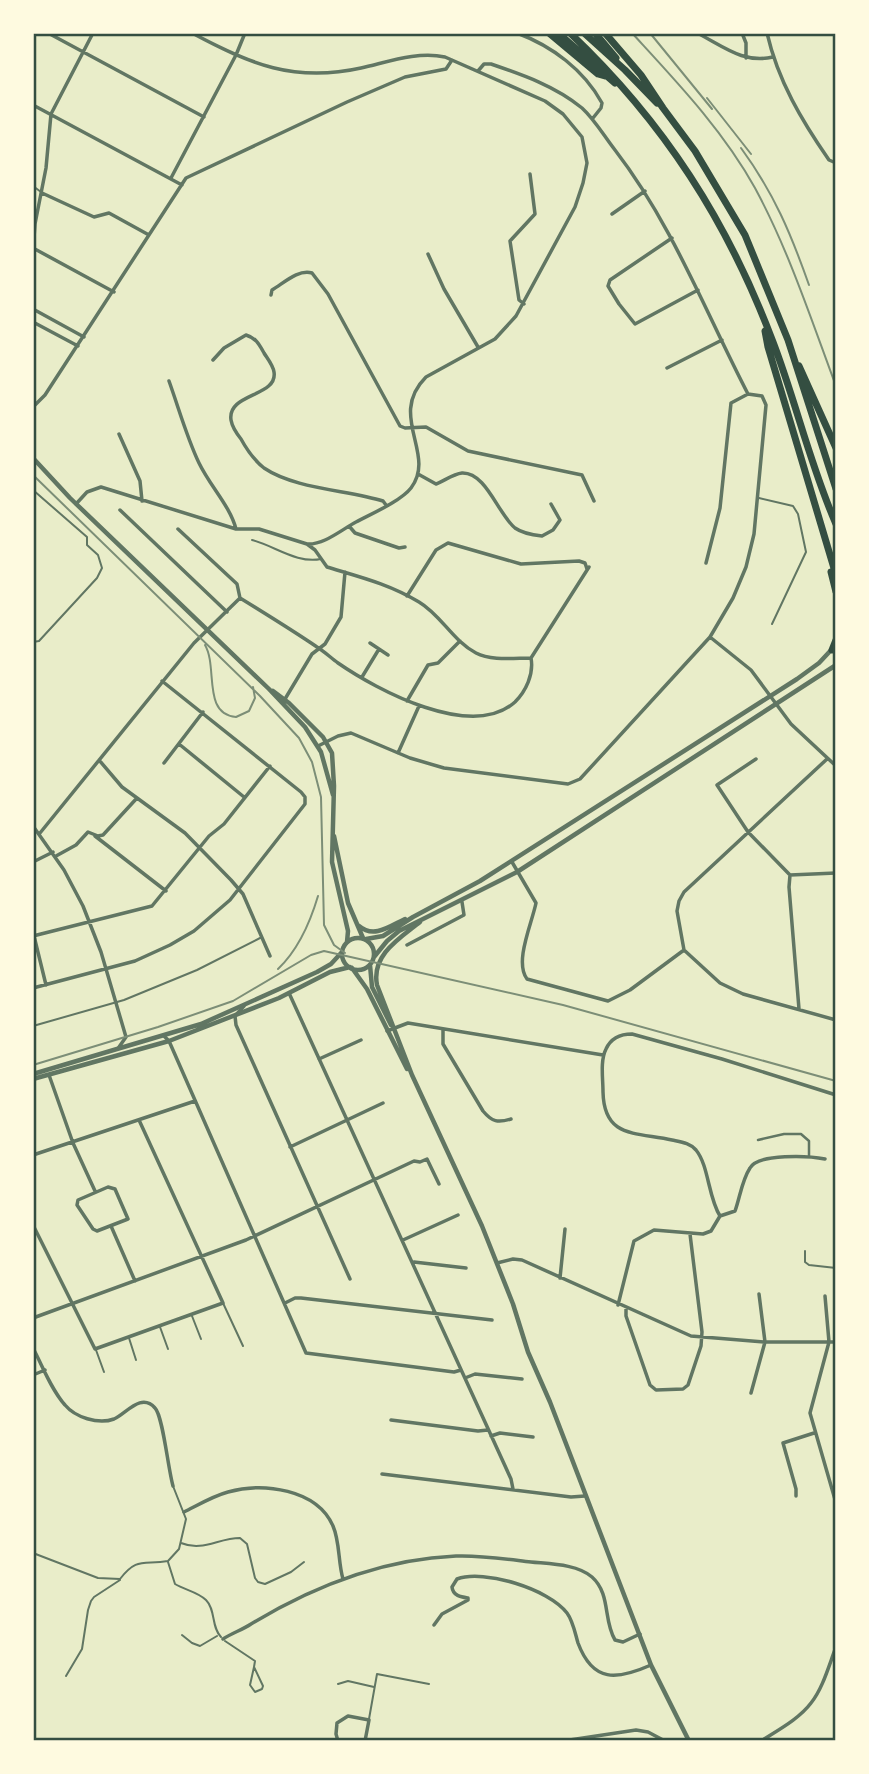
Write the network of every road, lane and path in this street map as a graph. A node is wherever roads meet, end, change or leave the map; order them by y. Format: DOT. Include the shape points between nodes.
graph roads {
  1 [pos="48,33"];
  2 [pos="93,33"];
  3 [pos="192,33"];
  4 [pos="245,33"];
  5 [pos="517,33"];
  6 [pos="549,33"];
  7 [pos="558,33"];
  8 [pos="570,33"];
  9 [pos="584,33"];
  10 [pos="595,33"];
  11 [pos="605,33"];
  12 [pos="697,33"];
  13 [pos="742,33"];
  14 [pos="767,33"];
  15 [pos="83,52"];
  16 [pos="236,55"];
  17 [pos="773,57"];
  18 [pos="746,58"];
  19 [pos="452,60"];
  20 [pos="625,70"];
  21 [pos="478,71"];
  22 [pos="609,77"];
  23 [pos="33,105"];
  24 [pos="663,108"];
  25 [pos="642,109"];
  26 [pos="51,114"];
  27 [pos="204,117"];
  28 [pos="592,119"];
  29 [pos="836,163"];
  30 [pos="530,174"];
  31 [pos="171,178"];
  32 [pos="182,185"];
  33 [pos="33,186"];
  34 [pos="645,191"];
  35 [pos="42,193"];
  36 [pos="612,214"];
  37 [pos="149,235"];
  38 [pos="672,238"];
  39 [pos="33,249"];
  40 [pos="428,254"];
  41 [pos="698,290"];
  42 [pos="114,292"];
  43 [pos="271,295"];
  44 [pos="524,304"];
  45 [pos="33,309"];
  46 [pos="763,317"];
  47 [pos="33,322"];
  48 [pos="84,337"];
  49 [pos="722,340"];
  50 [pos="788,340"];
  51 [pos="78,346"];
  52 [pos="478,347"];
  53 [pos="213,360"];
  54 [pos="667,368"];
  55 [pos="169,381"];
  56 [pos="748,394"];
  57 [pos="33,407"];
  58 [pos="412,426"];
  59 [pos="120,434"];
  60 [pos="836,448"];
  61 [pos="33,458"];
  62 [pos="418,474"];
  63 [pos="836,489"];
  64 [pos="33,490"];
  65 [pos="759,498"];
  66 [pos="142,501"];
  67 [pos="594,501"];
  68 [pos="76,504"];
  69 [pos="551,505"];
  70 [pos="386,506"];
  71 [pos="120,510"];
  72 [pos="836,524"];
  73 [pos="349,526"];
  74 [pos="178,529"];
  75 [pos="236,529"];
  76 [pos="252,540"];
  77 [pos="824,542"];
  78 [pos="317,543"];
  79 [pos="307,544"];
  80 [pos="405,547"];
  81 [pos="322,559"];
  82 [pos="706,563"];
  83 [pos="345,572"];
  84 [pos="836,575"];
  85 [pos="836,592"];
  86 [pos="407,596"];
  87 [pos="240,598"];
  88 [pos="227,612"];
  89 [pos="772,624"];
  90 [pos="207,631"];
  91 [pos="710,637"];
  92 [pos="460,641"];
  93 [pos="33,642"];
  94 [pos="370,643"];
  95 [pos="834,645"];
  96 [pos="320,648"];
  97 [pos="379,649"];
  98 [pos="388,655"];
  99 [pos="531,659"];
  100 [pos="836,665"];
  101 [pos="362,677"];
  102 [pos="162,681"];
  103 [pos="269,689"];
  104 [pos="770,695"];
  105 [pos="285,699"];
  106 [pos="407,701"];
  107 [pos="776,704"];
  108 [pos="419,706"];
  109 [pos="203,712"];
  110 [pos="327,742"];
  111 [pos="179,744"];
  112 [pos="318,747"];
  113 [pos="398,753"];
  114 [pos="756,759"];
  115 [pos="828,759"];
  116 [pos="99,760"];
  117 [pos="164,763"];
  118 [pos="270,766"];
  119 [pos="836,766"];
  120 [pos="333,795"];
  121 [pos="244,797"];
  122 [pos="137,798"];
  123 [pos="33,826"];
  124 [pos="332,829"];
  125 [pos="748,832"];
  126 [pos="40,833"];
  127 [pos="93,835"];
  128 [pos="201,847"];
  129 [pos="54,854"];
  130 [pos="33,862"];
  131 [pos="512,862"];
  132 [pos="517,872"];
  133 [pos="836,873"];
  134 [pos="790,875"];
  135 [pos="239,889"];
  136 [pos="166,891"];
  137 [pos="462,902"];
  138 [pos="413,917"];
  139 [pos="90,922"];
  140 [pos="420,922"];
  141 [pos="356,923"];
  142 [pos="34,936"];
  143 [pos="262,936"];
  144 [pos="365,939"];
  145 [pos="347,942"];
  146 [pos="407,945"];
  147 [pos="684,950"];
  148 [pos="342,951"];
  149 [pos="270,956"];
  150 [pos="374,957"];
  151 [pos="370,964"];
  152 [pos="351,968"];
  153 [pos="107,969"];
  154 [pos="46,985"];
  155 [pos="33,988"];
  156 [pos="289,993"];
  157 [pos="252,1001"];
  158 [pos="117,1002"];
  159 [pos="799,1009"];
  160 [pos="235,1016"];
  161 [pos="836,1020"];
  162 [pos="33,1026"];
  163 [pos="394,1028"];
  164 [pos="443,1030"];
  165 [pos="387,1031"];
  166 [pos="164,1036"];
  167 [pos="361,1040"];
  168 [pos="169,1041"];
  169 [pos="109,1053"];
  170 [pos="603,1055"];
  171 [pos="319,1059"];
  172 [pos="49,1075"];
  173 [pos="412,1075"];
  174 [pos="33,1076"];
  175 [pos="836,1095"];
  176 [pos="195,1101"];
  177 [pos="383,1103"];
  178 [pos="347,1119"];
  179 [pos="511,1119"];
  180 [pos="139,1120"];
  181 [pos="758,1140"];
  182 [pos="73,1143"];
  183 [pos="290,1147"];
  184 [pos="33,1155"];
  185 [pos="809,1156"];
  186 [pos="825,1159"];
  187 [pos="375,1180"];
  188 [pos="439,1184"];
  189 [pos="95,1191"];
  190 [pos="317,1208"];
  191 [pos="458,1215"];
  192 [pos="720,1216"];
  193 [pos="33,1225"];
  194 [pos="111,1226"];
  195 [pos="565,1229"];
  196 [pos="690,1234"];
  197 [pos="256,1236"];
  198 [pos="403,1240"];
  199 [pos="805,1251"];
  200 [pos="202,1258"];
  201 [pos="414,1262"];
  202 [pos="497,1264"];
  203 [pos="466,1268"];
  204 [pos="836,1268"];
  205 [pos="560,1278"];
  206 [pos="350,1279"];
  207 [pos="135,1281"];
  208 [pos="759,1294"];
  209 [pos="825,1296"];
  210 [pos="73,1303"];
  211 [pos="285,1303"];
  212 [pos="223,1304"];
  213 [pos="618,1305"];
  214 [pos="626,1309"];
  215 [pos="191,1315"];
  216 [pos="435,1315"];
  217 [pos="33,1318"];
  218 [pos="492,1320"];
  219 [pos="160,1326"];
  220 [pos="128,1337"];
  221 [pos="702,1338"];
  222 [pos="201,1339"];
  223 [pos="765,1342"];
  224 [pos="829,1342"];
  225 [pos="836,1342"];
  226 [pos="243,1346"];
  227 [pos="33,1348"];
  228 [pos="95,1349"];
  229 [pos="168,1349"];
  230 [pos="136,1360"];
  231 [pos="45,1370"];
  232 [pos="461,1370"];
  233 [pos="104,1372"];
  234 [pos="33,1376"];
  235 [pos="465,1378"];
  236 [pos="522,1379"];
  237 [pos="751,1393"];
  238 [pos="396,1428"];
  239 [pos="488,1430"];
  240 [pos="814,1433"];
  241 [pos="491,1436"];
  242 [pos="533,1437"];
  243 [pos="382,1474"];
  244 [pos="173,1486"];
  245 [pos="513,1489"];
  246 [pos="585,1496"];
  247 [pos="796,1496"];
  248 [pos="836,1503"];
  249 [pos="184,1512"];
  250 [pos="180,1543"];
  251 [pos="33,1553"];
  252 [pos="168,1561"];
  253 [pos="304,1562"];
  254 [pos="836,1565"];
  255 [pos="836,1576"];
  256 [pos="121,1579"];
  257 [pos="343,1579"];
  258 [pos="434,1625"];
  259 [pos="640,1634"];
  260 [pos="182,1635"];
  261 [pos="218,1635"];
  262 [pos="223,1639"];
  263 [pos="836,1647"];
  264 [pos="651,1665"];
  265 [pos="254,1667"];
  266 [pos="66,1676"];
  267 [pos="338,1684"];
  268 [pos="429,1684"];
  269 [pos="375,1687"];
  270 [pos="369,1720"];
  271 [pos="663,1740"];
  272 [pos="686,1740"];
  273 [pos="338,1741"];
  274 [pos="365,1741"];
  275 [pos="563,1741"];
  276 [pos="698,1741"];
  277 [pos="761,1741"];
  1 -- 15 [label="street"];
  2 -- 15 [label="street"];
  3 -- 16 [label="street"];
  4 -- 16 [label="street"];
  5 -- 28 [label="street" via="548,47 581,76 602,103"];
  6 -- 22 [label="highway" via="598,74"];
  7 -- 22 [label="highway"];
  8 -- 25 [label="highway"];
  9 -- 20 [label="highway"];
  10 -- 20 [label="highway"];
  11 -- 24 [label="highway"];
  12 -- 18 [label="street"];
  13 -- 18 [label="street"];
  14 -- 17 [label="street"];
  15 -- 26 [label="street"];
  15 -- 27 [label="street"];
  16 -- 19 [label="street" via="281,71 314,75 423,55"];
  16 -- 27 [label="street"];
  17 -- 18 [label="street"];
  17 -- 29 [label="street" via="796,109"];
  19 -- 21 [label="street"];
  19 -- 32 [label="street" via="446,69 405,77 224,158 186,178"];
  20 -- 24 [label="highway"];
  21 -- 28 [label="street" via="491,64 531,79 556,90"];
  21 -- 44 [label="street" via="545,101 572,122 585,146 587,163 580,194"];
  22 -- 25 [label="highway"];
  23 -- 26 [label="street"];
  24 -- 50 [label="highway" via="701,159 746,234"];
  25 -- 46 [label="highway" via="701,190"];
  26 -- 31 [label="street"];
  26 -- 35 [label="street"];
  27 -- 31 [label="street"];
  28 -- 34 [label="street"];
  30 -- 44 [label="street" via="535,214 510,244 519,300"];
  31 -- 32 [label="street"];
  32 -- 37 [label="street"];
  33 -- 35 [label="lane"];
  34 -- 36 [label="street"];
  34 -- 38 [label="street"];
  35 -- 37 [label="street" via="94,217 107,212"];
  35 -- 39 [label="street"];
  37 -- 42 [label="street"];
  38 -- 41 [label="street"];
  38 -- 41 [label="street" via="609,281 611,292 635,324"];
  39 -- 42 [label="street"];
  40 -- 52 [label="street"];
  41 -- 49 [label="street"];
  42 -- 48 [label="street"];
  43 -- 58 [label="street" via="303,272 312,273 400,426"];
  44 -- 52 [label="street" via="507,328"];
  45 -- 48 [label="street"];
  46 -- 72 [label="highway"];
  46 -- 77 [label="highway"];
  47 -- 51 [label="street"];
  48 -- 51 [label="street"];
  49 -- 54 [label="street"];
  49 -- 56 [label="street"];
  50 -- 60 [label="highway"];
  50 -- 63 [label="highway"];
  51 -- 57 [label="street"];
  52 -- 58 [label="street" via="418,385 409,405"];
  53 -- 70 [label="street" via="246,335 257,341 273,368 270,384 238,403 231,419 250,455 263,467 323,488 383,501"];
  55 -- 75 [label="street" via="199,463 233,516"];
  56 -- 65 [label="street" via="762,396 766,405"];
  56 -- 82 [label="street" via="731,403 720,508"];
  58 -- 62 [label="street"];
  58 -- 67 [label="street" via="426,427 468,451 582,475"];
  59 -- 66 [label="street" via="140,481"];
  61 -- 68 [label="street"];
  62 -- 69 [label="street" via="436,484 457,474 475,477 505,518 518,530 534,535 542,536 560,520"];
  62 -- 70 [label="street" via="407,493"];
  64 -- 93 [label="lane" via="87,537 102,568 63,616"];
  65 -- 89 [label="lane" via="793,506 806,552"];
  65 -- 91 [label="street" via="746,566"];
  66 -- 68 [label="street" via="101,487 87,492"];
  66 -- 75 [label="street"];
  68 -- 90 [label="street"];
  70 -- 73 [label="street"];
  71 -- 88 [label="street"];
  73 -- 78 [label="street"];
  73 -- 80 [label="street" via="355,533"];
  74 -- 87 [label="street" via="237,584"];
  75 -- 79 [label="street" via="259,529"];
  76 -- 81 [label="lane" via="309,561"];
  77 -- 84 [label="highway"];
  77 -- 85 [label="highway"];
  78 -- 79 [label="street"];
  78 -- 81 [label="street"];
  79 -- 81 [label="street"];
  81 -- 83 [label="street" via="327,567"];
  83 -- 86 [label="street" via="384,583"];
  83 -- 96 [label="street" via="341,617"];
  86 -- 92 [label="street" via="427,607"];
  86 -- 99 [label="street" via="436,550 448,543 521,564 585,563 589,569"];
  87 -- 88 [label="street"];
  87 -- 96 [label="street"];
  88 -- 90 [label="street"];
  90 -- 102 [label="street"];
  90 -- 103 [label="street"];
  91 -- 104 [label="street" via="751,670"];
  91 -- 113 [label="street" via="573,783 444,768"];
  92 -- 99 [label="street" via="486,657"];
  92 -- 106 [label="street" via="438,663 428,666"];
  94 -- 97 [label="street"];
  95 -- 104 [label="street" via="809,671"];
  96 -- 101 [label="street"];
  96 -- 105 [label="street"];
  97 -- 98 [label="street"];
  97 -- 101 [label="street"];
  99 -- 108 [label="street" via="531,673 521,696 494,713 479,716"];
  100 -- 107 [label="street"];
  101 -- 106 [label="street"];
  102 -- 109 [label="street"];
  102 -- 116 [label="street"];
  103 -- 105 [label="street"];
  103 -- 112 [label="street"];
  104 -- 107 [label="street"];
  104 -- 131 [label="street"];
  105 -- 110 [label="street"];
  106 -- 108 [label="street"];
  107 -- 115 [label="street"];
  107 -- 132 [label="street"];
  108 -- 113 [label="street"];
  109 -- 111 [label="street"];
  109 -- 118 [label="street"];
  110 -- 112 [label="street"];
  110 -- 113 [label="street" via="351,733"];
  110 -- 120 [label="street" via="334,764"];
  111 -- 117 [label="street"];
  111 -- 121 [label="street"];
  112 -- 120 [label="street"];
  114 -- 125 [label="street" via="717,785"];
  115 -- 119 [label="street"];
  115 -- 125 [label="street"];
  116 -- 122 [label="street"];
  116 -- 126 [label="street"];
  118 -- 121 [label="street"];
  118 -- 135 [label="street" via="304,795 305,804"];
  120 -- 124 [label="street"];
  121 -- 128 [label="street"];
  122 -- 127 [label="street" via="103,835"];
  122 -- 128 [label="street"];
  123 -- 126 [label="street"];
  124 -- 141 [label="street"];
  124 -- 145 [label="street" via="332,862"];
  125 -- 134 [label="street"];
  125 -- 147 [label="street" via="680,896 677,911"];
  126 -- 129 [label="street"];
  127 -- 129 [label="street" via="88,832 76,845"];
  127 -- 136 [label="street"];
  128 -- 135 [label="street"];
  128 -- 136 [label="street"];
  129 -- 130 [label="street"];
  129 -- 139 [label="street"];
  131 -- 132 [label="street"];
  131 -- 138 [label="street"];
  132 -- 137 [label="street"];
  132 -- 147 [label="street" via="536,903 522,959 522,972 530,981 608,1001"];
  133 -- 134 [label="street"];
  134 -- 159 [label="street"];
  135 -- 143 [label="street"];
  135 -- 153 [label="street" via="186,936 141,959"];
  136 -- 139 [label="street" via="148,908"];
  137 -- 140 [label="street"];
  137 -- 146 [label="street" via="464,915"];
  138 -- 141 [label="street" via="371,933"];
  138 -- 144 [label="street" via="383,936"];
  139 -- 142 [label="street"];
  139 -- 153 [label="street"];
  140 -- 150 [label="street" via="393,936"];
  140 -- 163 [label="street" via="391,945 377,969 376,982"];
  141 -- 144 [label="street"];
  142 -- 154 [label="street"];
  143 -- 149 [label="street"];
  143 -- 158 [label="lane" via="190,973"];
  144 -- 145 [label="street"];
  144 -- 150 [label="street" via="373,947"];
  145 -- 148 [label="street"];
  147 -- 159 [label="street" via="730,989"];
  148 -- 152 [label="street"];
  148 -- 157 [label="street" via="326,967"];
  150 -- 151 [label="street"];
  151 -- 152 [label="street"];
  151 -- 163 [label="street" via="372,987"];
  152 -- 156 [label="street" via="330,972"];
  152 -- 165 [label="street"];
  153 -- 154 [label="street"];
  153 -- 158 [label="street"];
  154 -- 155 [label="street"];
  156 -- 160 [label="street"];
  156 -- 171 [label="street"];
  157 -- 160 [label="street"];
  157 -- 166 [label="street"];
  158 -- 162 [label="lane"];
  158 -- 169 [label="street" via="126,1041"];
  159 -- 161 [label="street"];
  160 -- 168 [label="street"];
  160 -- 183 [label="street"];
  163 -- 164 [label="street" via="408,1023"];
  163 -- 165 [label="street"];
  163 -- 173 [label="street"];
  164 -- 170 [label="street"];
  164 -- 179 [label="street" via="443,1044 483,1111 496,1122"];
  165 -- 173 [label="street"];
  166 -- 168 [label="street"];
  166 -- 169 [label="street"];
  167 -- 171 [label="street"];
  168 -- 172 [label="street"];
  168 -- 176 [label="street"];
  169 -- 174 [label="street"];
  170 -- 175 [label="street" via="614,1038 632,1034"];
  170 -- 192 [label="street" via="608,1120 624,1130 687,1143 696,1150"];
  171 -- 178 [label="street"];
  172 -- 174 [label="street"];
  172 -- 182 [label="street"];
  173 -- 202 [label="street"];
  176 -- 180 [label="street"];
  176 -- 197 [label="street"];
  177 -- 178 [label="street"];
  178 -- 183 [label="street"];
  178 -- 187 [label="street"];
  180 -- 182 [label="street"];
  180 -- 200 [label="street"];
  181 -- 185 [label="street" via="801,1133 809,1141"];
  182 -- 184 [label="street"];
  182 -- 189 [label="street"];
  183 -- 190 [label="street"];
  185 -- 186 [label="street"];
  185 -- 192 [label="street" via="752,1164 735,1211"];
  187 -- 188 [label="street" via="427,1159"];
  187 -- 190 [label="street"];
  187 -- 198 [label="street"];
  189 -- 194 [label="street" via="113,1187 127,1215 126,1220"];
  189 -- 194 [label="street" via="81,1197 77,1205 93,1229"];
  190 -- 197 [label="street"];
  190 -- 206 [label="street"];
  191 -- 198 [label="street"];
  192 -- 196 [label="street" via="711,1231"];
  193 -- 210 [label="street"];
  194 -- 207 [label="street"];
  195 -- 205 [label="street"];
  196 -- 213 [label="street" via="654,1230 634,1241"];
  196 -- 221 [label="street"];
  197 -- 200 [label="street"];
  197 -- 211 [label="street"];
  198 -- 201 [label="street"];
  199 -- 204 [label="lane" via="808,1265"];
  200 -- 207 [label="street"];
  200 -- 212 [label="street"];
  201 -- 203 [label="street"];
  201 -- 216 [label="street"];
  202 -- 205 [label="street" via="522,1261"];
  202 -- 246 [label="street"];
  205 -- 213 [label="street"];
  207 -- 210 [label="street"];
  208 -- 223 [label="street"];
  209 -- 224 [label="street"];
  210 -- 217 [label="street"];
  210 -- 228 [label="street"];
  211 -- 216 [label="street" via="300,1298"];
  211 -- 232 [label="street" via="304,1350 312,1355"];
  212 -- 215 [label="street"];
  212 -- 226 [label="lane"];
  213 -- 214 [label="street"];
  214 -- 221 [label="street"];
  214 -- 221 [label="street" via="650,1385 656,1390 688,1385"];
  215 -- 219 [label="street"];
  215 -- 222 [label="lane"];
  216 -- 218 [label="street"];
  216 -- 232 [label="street"];
  219 -- 220 [label="street"];
  219 -- 229 [label="lane"];
  220 -- 228 [label="street"];
  220 -- 230 [label="lane"];
  221 -- 223 [label="street"];
  223 -- 224 [label="street"];
  223 -- 237 [label="street"];
  224 -- 225 [label="street"];
  224 -- 240 [label="street" via="811,1406"];
  227 -- 231 [label="street"];
  228 -- 233 [label="lane"];
  231 -- 234 [label="street"];
  231 -- 244 [label="street" via="66,1406 82,1417 105,1421 131,1406 144,1403 155,1408"];
  232 -- 235 [label="street"];
  235 -- 236 [label="street" via="475,1374"];
  235 -- 239 [label="street"];
  238 -- 239 [label="street" via="394,1421"];
  239 -- 241 [label="street"];
  240 -- 247 [label="street" via="783,1443"];
  240 -- 248 [label="street"];
  241 -- 242 [label="street"];
  241 -- 245 [label="street"];
  243 -- 245 [label="street"];
  244 -- 249 [label="lane"];
  245 -- 246 [label="street"];
  246 -- 259 [label="street"];
  249 -- 250 [label="lane"];
  249 -- 257 [label="street" via="226,1492 293,1492 330,1520"];
  250 -- 252 [label="lane"];
  250 -- 253 [label="lane" via="200,1547 240,1538 247,1544 258,1582 265,1584"];
  251 -- 256 [label="lane" via="98,1578"];
  252 -- 256 [label="lane" via="138,1563"];
  252 -- 261 [label="lane" via="175,1584 209,1604"];
  254 -- 255 [label="street"];
  256 -- 266 [label="lane" via="91,1601 82,1649"];
  257 -- 259 [label="street" via="395,1564 457,1556 574,1568 600,1586 615,1640 623,1642"];
  257 -- 262 [label="street" via="298,1597"];
  258 -- 264 [label="street" via="442,1614 468,1600 454,1592 457,1579 496,1578 542,1594 563,1609 586,1660 599,1672 622,1676"];
  259 -- 264 [label="street"];
  260 -- 261 [label="lane" via="200,1646"];
  261 -- 262 [label="lane"];
  262 -- 265 [label="lane" via="255,1661"];
  263 -- 277 [label="street" via="810,1705"];
  264 -- 272 [label="street"];
  265 -- 265 [label="lane" via="250,1685 255,1692 263,1686"];
  267 -- 269 [label="lane" via="348,1681"];
  268 -- 269 [label="lane" via="377,1674"];
  269 -- 270 [label="lane"];
  270 -- 273 [label="street" via="348,1716 337,1723"];
  270 -- 274 [label="street"];
  271 -- 275 [label="street" via="636,1730"];
  272 -- 276 [label="street"];
}
